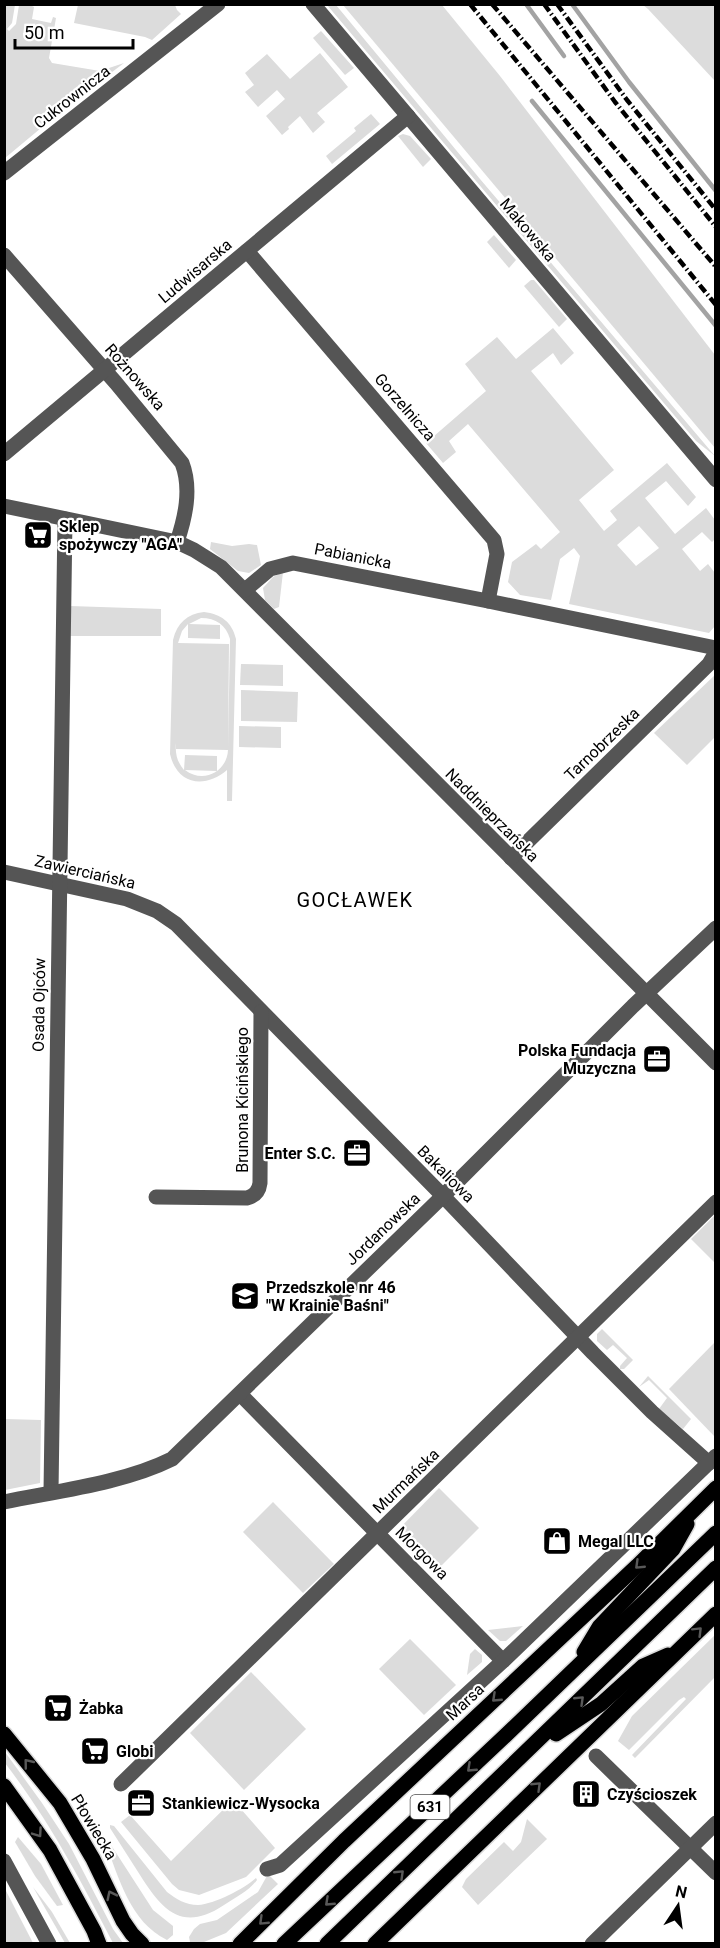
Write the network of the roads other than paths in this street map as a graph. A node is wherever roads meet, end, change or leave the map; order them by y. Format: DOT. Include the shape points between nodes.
graph roads {
  1 [pos="218,4"];
  2 [pos="314,4"];
  3 [pos="408,116"];
  4 [pos="4,173"];
  5 [pos="247,251"];
  6 [pos="4,255"];
  7 [pos="106,371"];
  8 [pos="4,454"];
  9 [pos="716,480"];
  10 [pos="4,506"];
  11 [pos="65,519"];
  12 [pos="177,542"];
  13 [pos="245,590"];
  14 [pos="488,601"];
  15 [pos="716,650"];
  16 [pos="511,858"];
  17 [pos="4,872"];
  18 [pos="59,884"];
  19 [pos="157,911"];
  20 [pos="716,928"];
  21 [pos="647,994"];
  22 [pos="261,1012"];
  23 [pos="716,1063"];
  24 [pos="443,1196"];
  25 [pos="156,1197"];
  26 [pos="716,1202"];
  27 [pos="578,1337"];
  28 [pos="240,1394"];
  29 [pos="712,1459"];
  30 [pos="716,1488"];
  31 [pos="51,1492"];
  32 [pos="4,1502"];
  33 [pos="696,1509"];
  34 [pos="716,1533"];
  35 [pos="378,1534"];
  36 [pos="716,1569"];
  37 [pos="716,1614"];
  38 [pos="681,1648"];
  39 [pos="503,1661"];
  40 [pos="573,1669"];
  41 [pos="4,1734"];
  42 [pos="524,1756"];
  43 [pos="596,1756"];
  44 [pos="121,1784"];
  45 [pos="4,1786"];
  46 [pos="716,1823"];
  47 [pos="690,1848"];
  48 [pos="4,1861"];
  49 [pos="267,1869"];
  50 [pos="716,1873"];
  51 [pos="49,1944"];
  52 [pos="99,1944"];
  53 [pos="142,1944"];
  54 [pos="240,1944"];
  55 [pos="284,1944"];
  56 [pos="327,1944"];
  57 [pos="375,1944"];
  58 [pos="592,1944"];
  1 -- 4 [label="street, Cukrownicza"];
  2 -- 3 [label="street, Makowska"];
  3 -- 5 [label="street, Ludwisarska"];
  3 -- 9 [label="street, Makowska"];
  5 -- 7 [label="street, Ludwisarska"];
  5 -- 14 [label="street, Gorzelnicza" via="494,540 496,554"];
  6 -- 7 [label="street, Rożnowska"];
  7 -- 8 [label="street, Ludwisarska"];
  7 -- 12 [label="street, Rożnowska" via="182,463 187,492"];
  10 -- 11 [label="street"];
  11 -- 12 [label="street"];
  11 -- 18 [label="street, Osada Ojców"];
  12 -- 13 [label="street" via="212,561"];
  13 -- 14 [label="street, Pabianicka" via="270,568 293,563"];
  13 -- 16 [label="street, Naddnieprzańska"];
  14 -- 15 [label="street, Pabianicka"];
  15 -- 16 [label="street, Tarnobrzeska" via="709,664"];
  16 -- 21 [label="street, Naddnieprzańska"];
  17 -- 18 [label="street, Zawierciańska"];
  18 -- 19 [label="street, Zawierciańska" via="127,899"];
  18 -- 31 [label="street, Osada Ojców"];
  19 -- 22 [label="street, Bakaliowa" via="176,924"];
  20 -- 21 [label="street, Jordanowska"];
  21 -- 23 [label="street, Naddnieprzańska"];
  21 -- 24 [label="street, Jordanowska"];
  22 -- 24 [label="street, Bakaliowa"];
  22 -- 25 [label="street, Brunona Kicińskiego" via="258,1190 247,1198"];
  24 -- 27 [label="street, Bakaliowa"];
  24 -- 28 [label="street, Jordanowska"];
  26 -- 27 [label="street, Murmańska"];
  27 -- 29 [label="street, Bakaliowa" via="652,1412"];
  27 -- 35 [label="street, Murmańska"];
  28 -- 31 [label="street, Jordanowska" via="172,1459 128,1475"];
  28 -- 35 [label="street, Morgowa"];
  29 -- 39 [label="street"];
  30 -- 33 [label="main road, Marsa"];
  31 -- 32 [label="street, Jordanowska"];
  33 -- 40 [label="main road" via="673,1549 599,1627"];
  33 -- 54 [label="main road, Marsa, one-way"];
  34 -- 40 [label="main road, 631"];
  35 -- 39 [label="street, Morgowa"];
  35 -- 44 [label="street, Murmańska"];
  42 -- 36 [label="main road, 631, one-way"];
  38 -- 37 [label="main road, one-way"];
  38 -- 42 [label="main road" via="643,1666 602,1704"];
  57 -- 38 [label="main road, one-way"];
  39 -- 49 [label="street" via="280,1865"];
  40 -- 55 [label="main road, 631, one-way"];
  53 -- 41 [label="main road, Płowiecka, one-way" via="123,1921 60,1803"];
  56 -- 42 [label="main road, 631, one-way"];
  43 -- 47 [label="street"];
  45 -- 52 [label="main road, one-way" via="50,1850"];
  46 -- 47 [label="street"];
  47 -- 50 [label="street"];
  47 -- 58 [label="street"];
  48 -- 51 [label="street"];
}
